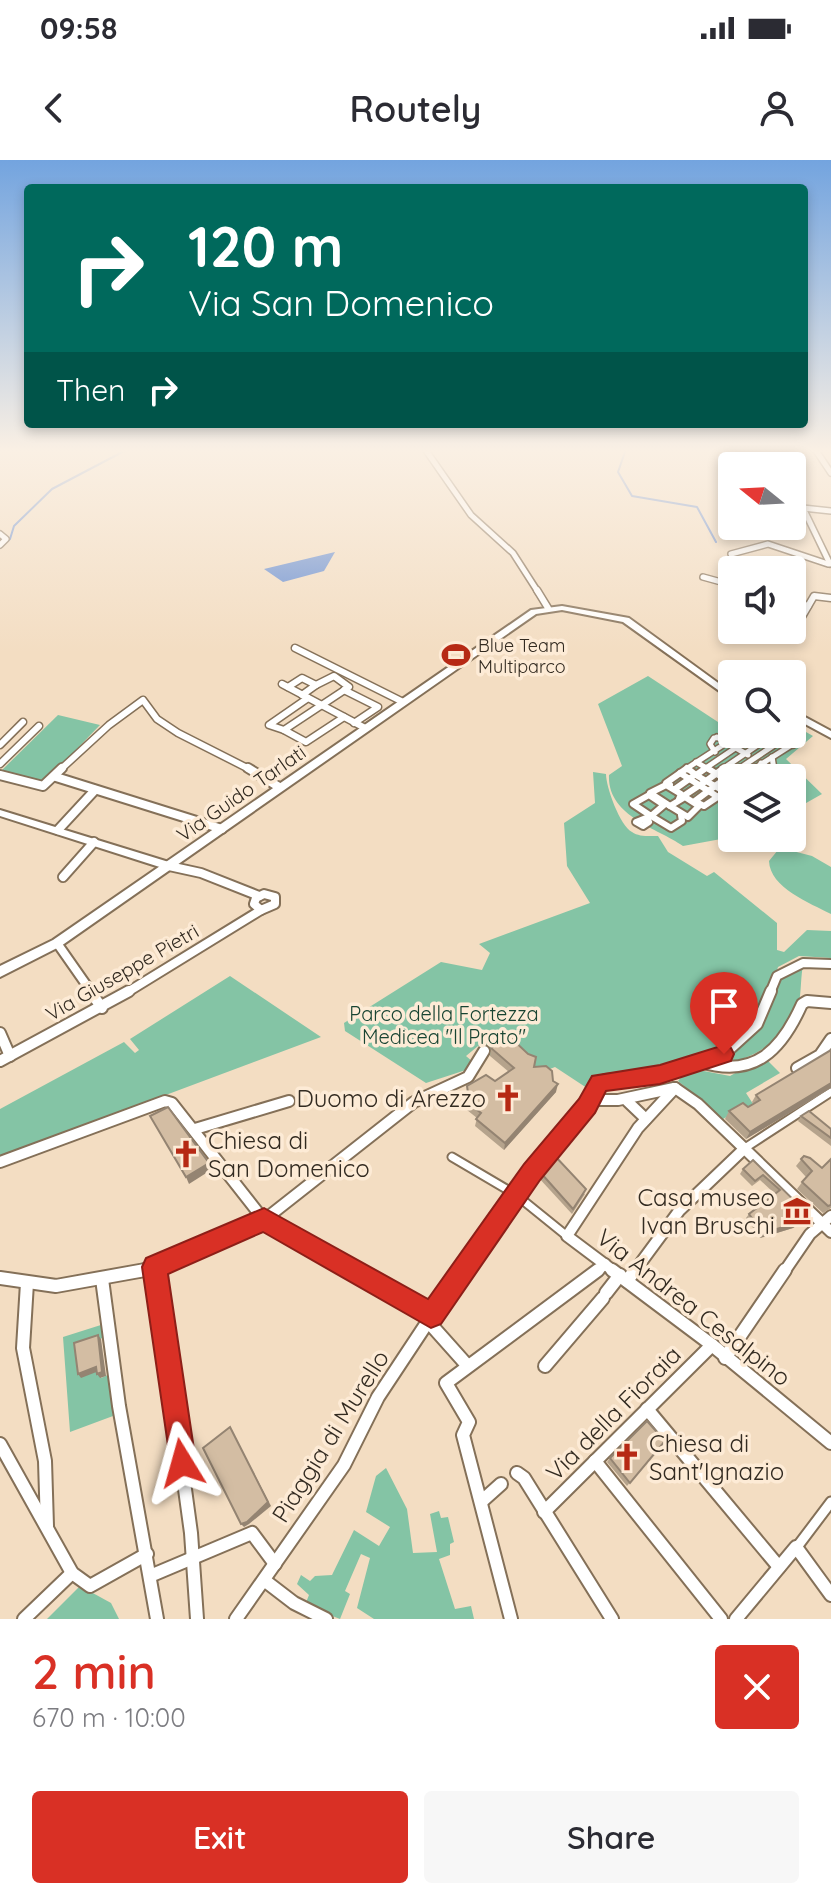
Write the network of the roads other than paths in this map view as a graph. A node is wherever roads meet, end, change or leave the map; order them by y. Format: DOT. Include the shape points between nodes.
graph roads {
  1 [pos="473,517"];
  2 [pos="807,517"];
  3 [pos="0,534"];
  4 [pos="0,545"];
  5 [pos="731,554"];
  6 [pos="830,564"];
  7 [pos="703,577"];
  8 [pos="718,581"];
  9 [pos="831,598"];
  10 [pos="808,606"];
  11 [pos="548,608"];
  12 [pos="806,610"];
  13 [pos="492,639"];
  14 [pos="295,648"];
  15 [pos="458,659"];
  16 [pos="438,677"];
  17 [pos="316,685"];
  18 [pos="718,688"];
  19 [pos="421,689"];
  20 [pos="344,690"];
  21 [pos="305,696"];
  22 [pos="387,701"];
  23 [pos="403,702"];
  24 [pos="322,705"];
  25 [pos="378,707"];
  26 [pos="344,717"];
  27 [pos="806,721"];
  28 [pos="23,722"];
  29 [pos="39,726"];
  30 [pos="359,726"];
  31 [pos="284,730"];
  32 [pos="831,735"];
  33 [pos="717,737"];
  34 [pos="0,745"];
  35 [pos="721,748"];
  36 [pos="736,748"];
  37 [pos="753,748"];
  38 [pos="787,748"];
  39 [pos="768,749"];
  40 [pos="715,752"];
  41 [pos="745,754"];
  42 [pos="725,755"];
  43 [pos="774,755"];
  44 [pos="754,759"];
  45 [pos="734,761"];
  46 [pos="696,762"];
  47 [pos="0,764"];
  48 [pos="739,764"];
  49 [pos="746,764"];
  50 [pos="763,764"];
  51 [pos="776,764"];
  52 [pos="706,768"];
  53 [pos="683,771"];
  54 [pos="716,774"];
  55 [pos="0,775"];
  56 [pos="56,777"];
  57 [pos="694,777"];
  58 [pos="706,781"];
  59 [pos="718,784"];
  60 [pos="699,785"];
  61 [pos="279,787"];
  62 [pos="674,789"];
  63 [pos="712,789"];
  64 [pos="95,790"];
  65 [pos="718,790"];
  66 [pos="682,797"];
  67 [pos="718,797"];
  68 [pos="658,799"];
  69 [pos="694,801"];
  70 [pos="670,806"];
  71 [pos="662,809"];
  72 [pos="643,810"];
  73 [pos="678,812"];
  74 [pos="0,813"];
  75 [pos="649,818"];
  76 [pos="222,829"];
  77 [pos="58,830"];
  78 [pos="94,842"];
  79 [pos="169,866"];
  80 [pos="63,877"];
  81 [pos="259,896"];
  82 [pos="261,910"];
  83 [pos="57,943"];
  84 [pos="831,964"];
  85 [pos="2,971"];
  86 [pos="831,1003"];
  87 [pos="102,1008"];
  88 [pos="0,1033"];
  89 [pos="831,1039"];
  90 [pos="484,1051"];
  91 [pos="5,1058"];
  92 [pos="700,1062"];
  93 [pos="797,1068"];
  94 [pos="675,1088"];
  95 [pos="831,1092"];
  96 [pos="625,1099"];
  97 [pos="590,1100"];
  98 [pos="289,1101"];
  99 [pos="646,1119"];
  100 [pos="195,1129"];
  101 [pos="745,1148"];
  102 [pos="452,1157"];
  103 [pos="0,1162"];
  104 [pos="831,1216"];
  105 [pos="264,1220"];
  106 [pos="826,1229"];
  107 [pos="567,1236"];
  108 [pos="605,1264"];
  109 [pos="155,1267"];
  110 [pos="0,1278"];
  111 [pos="623,1278"];
  112 [pos="102,1279"];
  113 [pos="27,1283"];
  114 [pos="431,1315"];
  115 [pos="712,1345"];
  116 [pos="725,1358"];
  117 [pos="466,1364"];
  118 [pos="545,1366"];
  119 [pos="647,1409"];
  120 [pos="831,1443"];
  121 [pos="0,1444"];
  122 [pos="595,1461"];
  123 [pos="517,1473"];
  124 [pos="501,1484"];
  125 [pos="482,1501"];
  126 [pos="831,1502"];
  127 [pos="544,1512"];
  128 [pos="47,1526"];
  129 [pos="796,1547"];
  130 [pos="147,1554"];
  131 [pos="193,1556"];
  132 [pos="275,1564"];
  133 [pos="779,1567"];
  134 [pos="72,1573"];
  135 [pos="150,1576"];
  136 [pos="264,1580"];
  137 [pos="831,1595"];
  138 [pos="24,1619"];
  139 [pos="157,1619"];
  140 [pos="197,1619"];
  141 [pos="236,1619"];
  142 [pos="326,1619"];
  143 [pos="511,1619"];
  144 [pos="612,1619"];
  145 [pos="721,1619"];
  146 [pos="736,1619"];
  1 -- 11 [label="street" via="513,553"];
  2 -- 6 [label="street"];
  3 -- 4 [label="street" via="6,539"];
  5 -- 6 [label="street" via="768,544"];
  7 -- 8 [label="street"];
  9 -- 10 [label="street" via="814,596"];
  10 -- 12 [label="street"];
  11 -- 13 [label="main road"];
  11 -- 18 [label="main road" via="635,624"];
  13 -- 15 [label="main road"];
  13 -- 16 [label="main road, Via Guido Tarlati"];
  14 -- 23 [label="street"];
  15 -- 16 [label="main road"];
  15 -- 19 [label="main road"];
  16 -- 19 [label="main road, Via Guido Tarlati"];
  17 -- 20 [label="street" via="334,676 348,683"];
  17 -- 21 [label="street"];
  17 -- 21 [label="street" via="302,678 285,686"];
  19 -- 23 [label="main road, Via Guido Tarlati"];
  20 -- 24 [label="street"];
  20 -- 25 [label="street"];
  21 -- 24 [label="street"];
  21 -- 31 [label="street" via="269,725"];
  22 -- 25 [label="street"];
  23 -- 30 [label="main road, Via Guido Tarlati"];
  24 -- 26 [label="street"];
  24 -- 31 [label="street"];
  25 -- 30 [label="street"];
  26 -- 30 [label="street"];
  26 -- 31 [label="street" via="306,742"];
  27 -- 32 [label="main road"];
  28 -- 34 [label="street"];
  29 -- 47 [label="street"];
  30 -- 61 [label="main road, Via Guido Tarlati"];
  33 -- 40 [label="street" via="710,744"];
  35 -- 40 [label="street"];
  36 -- 41 [label="street"];
  36 -- 42 [label="street"];
  37 -- 41 [label="street"];
  38 -- 43 [label="street"];
  39 -- 43 [label="street"];
  39 -- 44 [label="street"];
  40 -- 42 [label="street"];
  40 -- 46 [label="street"];
  41 -- 44 [label="street"];
  41 -- 45 [label="street"];
  42 -- 45 [label="street"];
  42 -- 52 [label="street"];
  43 -- 50 [label="street"];
  43 -- 51 [label="street"];
  44 -- 49 [label="street"];
  44 -- 50 [label="street"];
  45 -- 48 [label="street"];
  45 -- 54 [label="street"];
  46 -- 52 [label="street"];
  46 -- 53 [label="street"];
  52 -- 54 [label="street"];
  52 -- 57 [label="street"];
  53 -- 57 [label="street"];
  53 -- 62 [label="street" via="666,783"];
  54 -- 58 [label="street"];
  55 -- 56 [label="street" via="43,786"];
  56 -- 61 [label="street" via="143,700 157,719 178,733"];
  56 -- 64 [label="street"];
  57 -- 58 [label="street"];
  57 -- 60 [label="street"];
  57 -- 62 [label="street"];
  58 -- 60 [label="street"];
  58 -- 63 [label="street"];
  59 -- 63 [label="street"];
  60 -- 63 [label="street"];
  60 -- 66 [label="street"];
  61 -- 76 [label="main road, Via Guido Tarlati"];
  62 -- 66 [label="street"];
  62 -- 68 [label="street"];
  62 -- 68 [label="street" via="666,785 650,793"];
  63 -- 65 [label="street"];
  63 -- 67 [label="street"];
  63 -- 69 [label="street"];
  64 -- 76 [label="street"];
  64 -- 77 [label="street"];
  66 -- 69 [label="street"];
  66 -- 70 [label="street"];
  67 -- 69 [label="street" via="704,806"];
  68 -- 70 [label="street"];
  68 -- 71 [label="street"];
  68 -- 72 [label="street"];
  68 -- 72 [label="street" via="649,795 633,804"];
  69 -- 73 [label="street"];
  70 -- 73 [label="street"];
  71 -- 73 [label="street"];
  71 -- 75 [label="street"];
  72 -- 75 [label="street"];
  73 -- 75 [label="street" via="684,817 671,828"];
  74 -- 77 [label="street"];
  76 -- 79 [label="main road, Via Guido Tarlati"];
  77 -- 78 [label="street"];
  78 -- 79 [label="street"];
  78 -- 80 [label="street"];
  79 -- 81 [label="street"];
  79 -- 83 [label="main road, Via Guido Tarlati"];
  81 -- 82 [label="street" via="254,904"];
  81 -- 82 [label="street" via="276,899 274,907"];
  82 -- 87 [label="street, Via Giuseppe Pietri"];
  83 -- 85 [label="main road, Via Guido Tarlati"];
  83 -- 87 [label="street"];
  84 -- 92 [label="street, Piaggia di Murello" via="803,963 785,970 747,1036 724,1054"];
  86 -- 92 [label="street" via="802,1004 787,1037 739,1067 715,1068"];
  87 -- 91 [label="street, Via Giuseppe Pietri"];
  88 -- 91 [label="street"];
  89 -- 93 [label="street" via="820,1055"];
  90 -- 105 [label="street" via="468,1077 414,1102"];
  92 -- 97 [label="street, Piaggia di Murello" via="660,1074 605,1080"];
  94 -- 96 [label="street"];
  94 -- 99 [label="street"];
  94 -- 101 [label="street"];
  95 -- 101 [label="street"];
  96 -- 97 [label="street"];
  96 -- 99 [label="street"];
  97 -- 114 [label="street, Piaggia di Murello"];
  98 -- 100 [label="street"];
  99 -- 107 [label="street"];
  100 -- 103 [label="street" via="165,1101"];
  100 -- 105 [label="street"];
  101 -- 106 [label="street"];
  101 -- 111 [label="street" via="679,1211"];
  102 -- 107 [label="street" via="517,1196"];
  104 -- 106 [label="street"];
  105 -- 109 [label="street"];
  105 -- 114 [label="street"];
  106 -- 116 [label="street" via="810,1234"];
  107 -- 108 [label="street, Via Andrea Cesalpino"];
  108 -- 111 [label="street, Via Andrea Cesalpino"];
  108 -- 117 [label="street" via="570,1295"];
  109 -- 112 [label="street"];
  109 -- 131 [label="street"];
  110 -- 113 [label="street"];
  111 -- 115 [label="street, Via Andrea Cesalpino"];
  111 -- 118 [label="street"];
  112 -- 113 [label="street" via="56,1286"];
  112 -- 130 [label="street"];
  113 -- 128 [label="street" via="20,1313 21,1350 45,1457"];
  114 -- 117 [label="street" via="433,1327"];
  114 -- 132 [label="street, Piaggia di Murello" via="378,1397 344,1465"];
  115 -- 116 [label="street, Via Andrea Cesalpino"];
  115 -- 119 [label="street, Via della Fioraia"];
  116 -- 120 [label="street, Via Andrea Cesalpino"];
  117 -- 125 [label="street" via="446,1383 469,1422 463,1435"];
  119 -- 122 [label="street, Via della Fioraia"];
  119 -- 133 [label="street"];
  121 -- 128 [label="street"];
  122 -- 127 [label="street, Via della Fioraia"];
  122 -- 145 [label="street"];
  123 -- 127 [label="street"];
  124 -- 125 [label="street"];
  125 -- 143 [label="street"];
  126 -- 129 [label="street"];
  127 -- 144 [label="street"];
  128 -- 134 [label="street"];
  129 -- 133 [label="street"];
  129 -- 137 [label="street"];
  130 -- 134 [label="street" via="90,1586"];
  130 -- 135 [label="street"];
  131 -- 132 [label="street" via="252,1533"];
  131 -- 135 [label="street"];
  131 -- 140 [label="street"];
  132 -- 136 [label="street, Piaggia di Murello"];
  133 -- 146 [label="street"];
  134 -- 138 [label="street"];
  135 -- 139 [label="street"];
  136 -- 141 [label="street, Piaggia di Murello"];
  136 -- 142 [label="street"];
}
